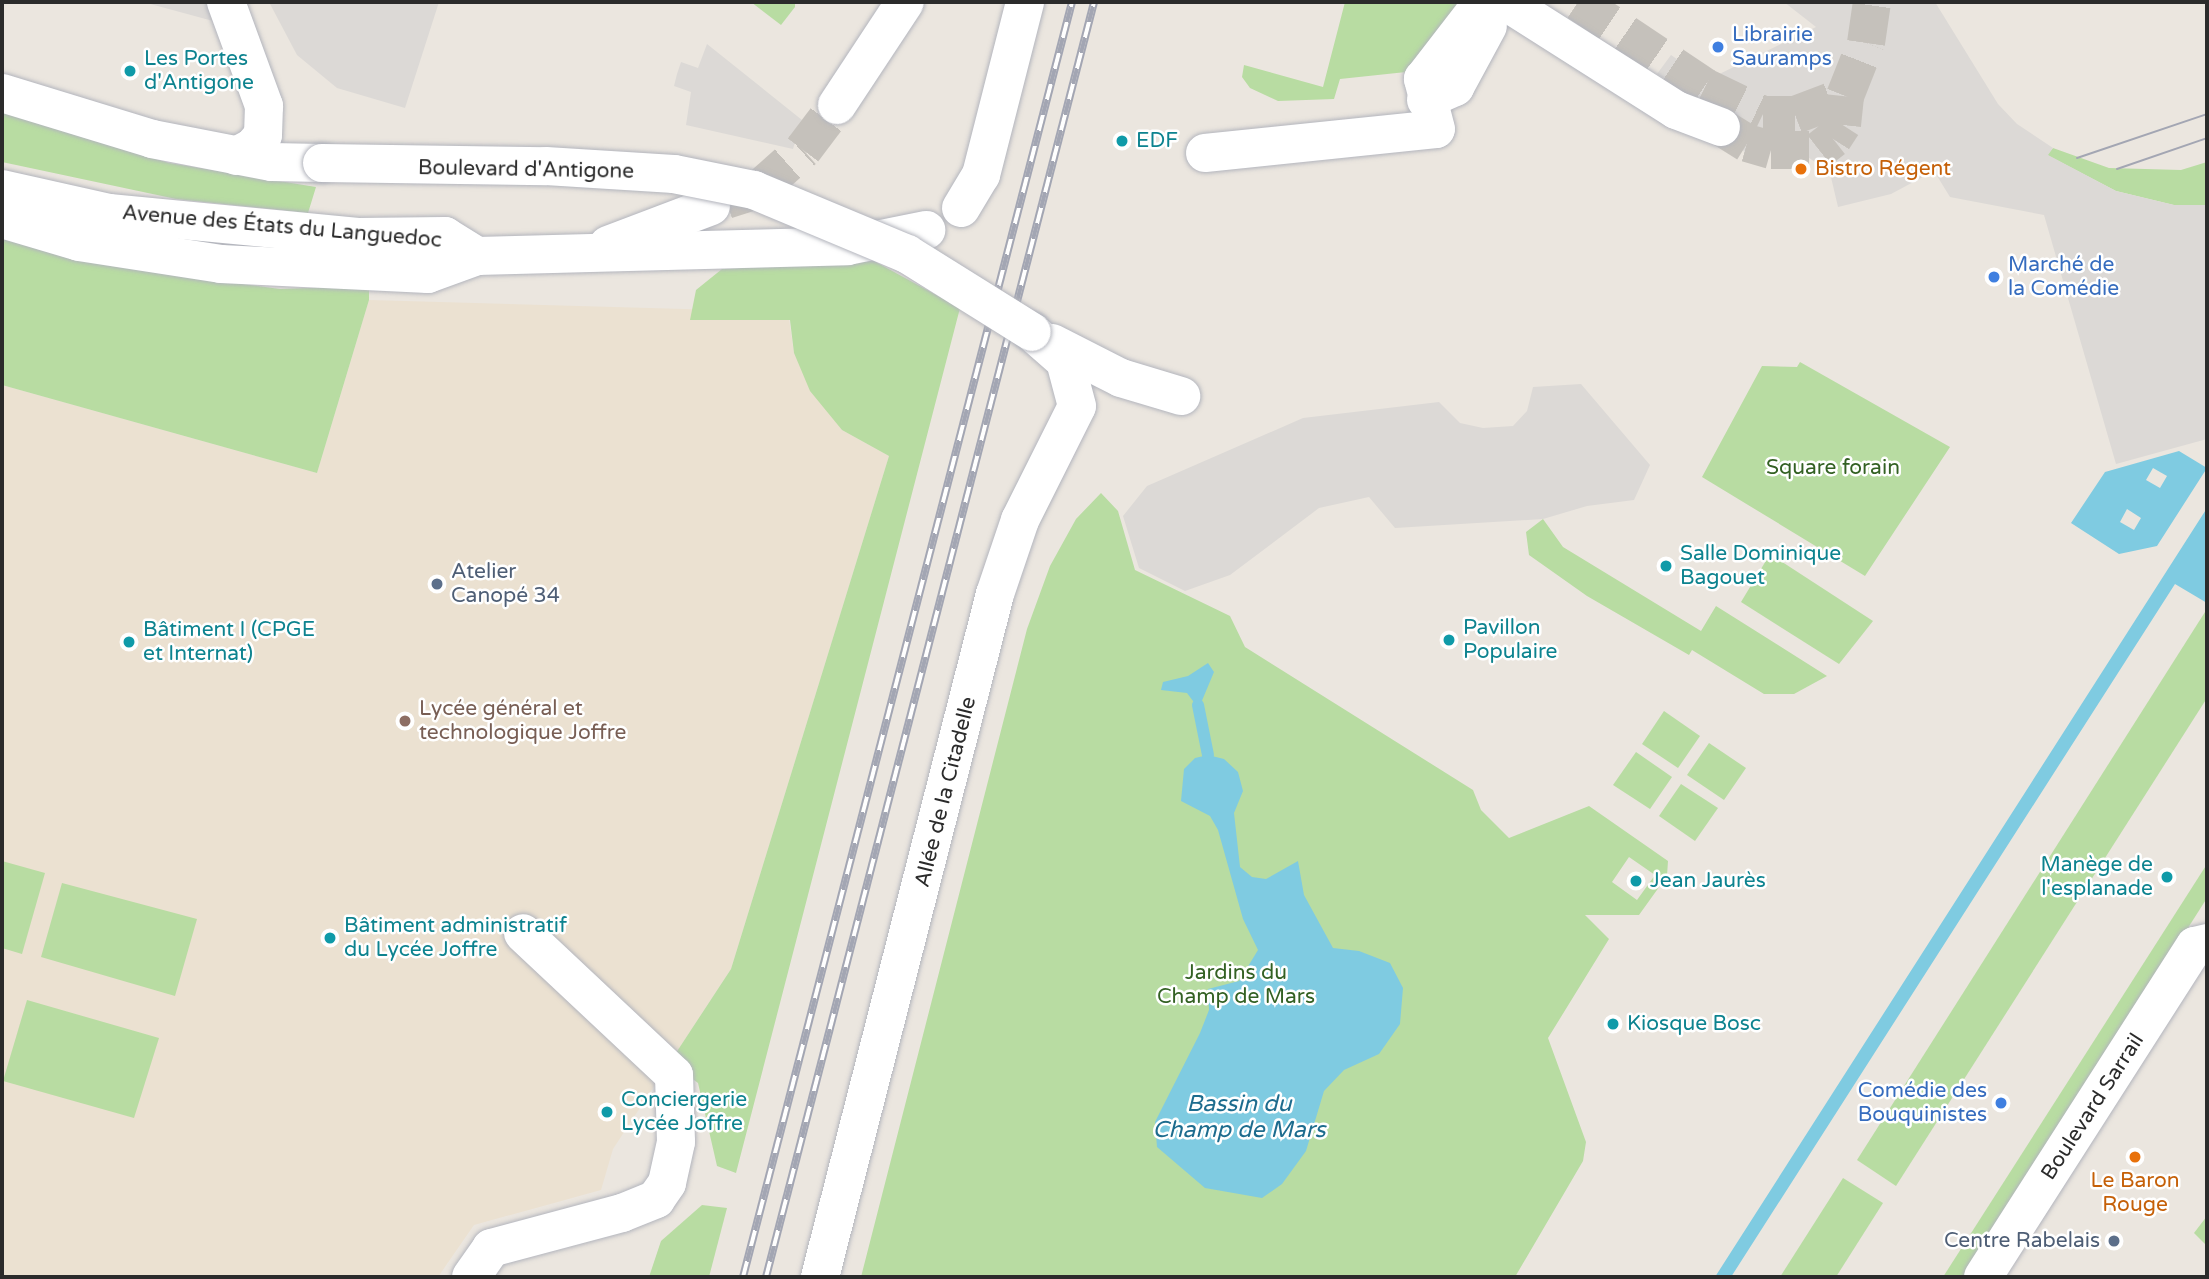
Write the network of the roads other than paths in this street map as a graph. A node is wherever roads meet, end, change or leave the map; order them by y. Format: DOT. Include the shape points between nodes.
graph roads {
  1 [pos="226,2"];
  2 [pos="905,2"];
  3 [pos="1026,2"];
  4 [pos="1494,5"];
  5 [pos="2,93"];
  6 [pos="837,105"];
  7 [pos="1721,127"];
  8 [pos="218,153"];
  9 [pos="1205,153"];
  10 [pos="2,188"];
  11 [pos="711,206"];
  12 [pos="961,208"];
  13 [pos="2,219"];
  14 [pos="926,230"];
  15 [pos="477,256"];
  16 [pos="580,256"];
  17 [pos="1032,332"];
  18 [pos="1181,396"];
  19 [pos="523,933"];
  20 [pos="2207,943"];
  21 [pos="2207,961"];
  22 [pos="471,1277"];
  23 [pos="820,1277"];
  24 [pos="1983,1277"];
  25 [pos="2005,1277"];
  1 -- 8 [label="street" via="264,106 263,135 253,147"];
  2 -- 6 [label="street"];
  3 -- 12 [label="street" via="981,175"];
  4 -- 7 [label="street" via="1676,110"];
  4 -- 9 [label="street" via="1474,13 1423,79 1436,129"];
  5 -- 8 [label="street, Boulevard d'Antigone"];
  8 -- 17 [label="street, Boulevard d'Antigone, bridge" via="322,163 572,167 674,174 754,190 907,254"];
  10 -- 15 [label="street, Avenue des États du Languedoc" via="109,213 358,237 445,236"];
  11 -- 16 [label="street"];
  13 -- 15 [label="street, Avenue des États du Languedoc" via="79,242 245,266 428,274"];
  14 -- 16 [label="street, Avenue des États du Languedoc" via="847,246"];
  15 -- 16 [label="street, Avenue des États du Languedoc"];
  17 -- 18 [label="street" via="1121,378"];
  17 -- 23 [label="street, Allée de la Citadelle" via="1065,361 1077,406 1020,520 995,594"];
  19 -- 22 [label="street" via="674,1075 674,1154 667,1183 656,1199 622,1213 491,1248"];
  20 -- 24 [label="street, Boulevard Sarrail" via="2195,946"];
  21 -- 25 [label="street, Boulevard Sarrail"];
}
